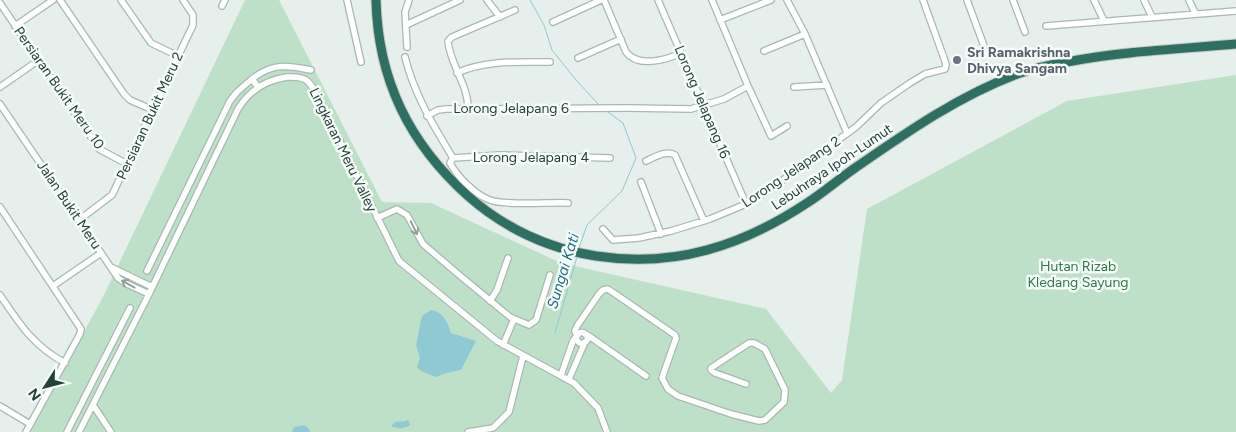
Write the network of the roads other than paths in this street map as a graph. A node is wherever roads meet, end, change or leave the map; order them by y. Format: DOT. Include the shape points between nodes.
graph roads {
  1 [pos="53,0"];
  2 [pos="60,0"];
  3 [pos="121,0"];
  4 [pos="183,0"];
  5 [pos="226,0"];
  6 [pos="347,0"];
  7 [pos="376,0"];
  8 [pos="382,0"];
  9 [pos="408,0"];
  10 [pos="460,0"];
  11 [pos="487,0"];
  12 [pos="603,0"];
  13 [pos="658,0"];
  14 [pos="712,0"];
  15 [pos="771,0"];
  16 [pos="787,0"];
  17 [pos="923,0"];
  18 [pos="967,0"];
  19 [pos="1012,0"];
  20 [pos="1094,0"];
  21 [pos="1144,0"];
  22 [pos="1190,0"];
  23 [pos="0,3"];
  24 [pos="222,6"];
  25 [pos="514,10"];
  26 [pos="1236,11"];
  27 [pos="1195,13"];
  28 [pos="500,17"];
  29 [pos="1152,17"];
  30 [pos="720,20"];
  31 [pos="1104,20"];
  32 [pos="553,22"];
  33 [pos="406,24"];
  34 [pos="15,26"];
  35 [pos="1046,26"];
  36 [pos="1025,32"];
  37 [pos="805,34"];
  38 [pos="621,39"];
  39 [pos="1236,44"];
  40 [pos="984,46"];
  41 [pos="407,47"];
  42 [pos="764,51"];
  43 [pos="681,53"];
  44 [pos="178,56"];
  45 [pos="405,57"];
  46 [pos="578,58"];
  47 [pos="39,60"];
  48 [pos="361,62"];
  49 [pos="550,62"];
  50 [pos="311,70"];
  51 [pos="457,73"];
  52 [pos="252,79"];
  53 [pos="826,85"];
  54 [pos="748,86"];
  55 [pos="794,86"];
  56 [pos="258,87"];
  57 [pos="0,88"];
  58 [pos="0,104"];
  59 [pos="704,106"];
  60 [pos="468,108"];
  61 [pos="153,110"];
  62 [pos="427,116"];
  63 [pos="787,126"];
  64 [pos="847,133"];
  65 [pos="453,158"];
  66 [pos="610,158"];
  67 [pos="646,161"];
  68 [pos="127,164"];
  69 [pos="641,182"];
  70 [pos="454,183"];
  71 [pos="568,203"];
  72 [pos="746,204"];
  73 [pos="180,206"];
  74 [pos="0,207"];
  75 [pos="189,211"];
  76 [pos="377,218"];
  77 [pos="79,220"];
  78 [pos="704,221"];
  79 [pos="602,229"];
  80 [pos="661,234"];
  81 [pos="101,253"];
  82 [pos="508,258"];
  83 [pos="111,267"];
  84 [pos="147,271"];
  85 [pos="550,276"];
  86 [pos="54,286"];
  87 [pos="152,287"];
  88 [pos="149,294"];
  89 [pos="0,295"];
  90 [pos="490,300"];
  91 [pos="130,308"];
  92 [pos="514,319"];
  93 [pos="580,322"];
  94 [pos="584,334"];
  95 [pos="577,337"];
  96 [pos="596,341"];
  97 [pos="586,342"];
  98 [pos="503,346"];
  99 [pos="523,356"];
  100 [pos="566,362"];
  101 [pos="65,363"];
  102 [pos="575,366"];
  103 [pos="101,368"];
  104 [pos="110,372"];
  105 [pos="561,375"];
  106 [pos="646,376"];
  107 [pos="569,379"];
  108 [pos="746,384"];
  109 [pos="93,405"];
  110 [pos="0,406"];
  111 [pos="30,424"];
  112 [pos="26,432"];
  113 [pos="67,432"];
  114 [pos="79,432"];
  115 [pos="111,432"];
  116 [pos="468,432"];
  117 [pos="607,432"];
  1 -- 34 [label="street"];
  2 -- 61 [label="street" via="124,94"];
  3 -- 44 [label="street" via="151,43"];
  4 -- 44 [label="street, Persiaran Bukit Meru 2" via="194,22"];
  5 -- 24 [label="street"];
  6 -- 48 [label="street"];
  7 -- 70 [label="highway, Lebuhraya Ipoh-Lumut" via="383,62 396,99 422,146"];
  8 -- 70 [label="highway, Lebuhraya Ipoh-Lumut" via="386,48 397,85 422,137"];
  9 -- 33 [label="street"];
  10 -- 33 [label="street"];
  11 -- 28 [label="street"];
  12 -- 32 [label="street"];
  12 -- 38 [label="street"];
  13 -- 43 [label="street, Lorong Jelapang 16"];
  14 -- 30 [label="street"];
  15 -- 30 [label="street"];
  16 -- 37 [label="street"];
  17 -- 64 [label="street, Lorong Jelapang 2" via="941,47 945,69 910,83"];
  18 -- 40 [label="street"];
  19 -- 36 [label="street"];
  20 -- 31 [label="street"];
  21 -- 29 [label="street"];
  22 -- 27 [label="street"];
  23 -- 34 [label="street, Persiaran Bukit Meru 10"];
  25 -- 28 [label="street"];
  26 -- 27 [label="street"];
  27 -- 29 [label="street"];
  28 -- 51 [label="street" via="452,36 448,41"];
  29 -- 31 [label="street"];
  30 -- 54 [label="street"];
  31 -- 35 [label="street"];
  33 -- 41 [label="street"];
  34 -- 47 [label="street, Persiaran Bukit Meru 10"];
  37 -- 42 [label="street"];
  37 -- 53 [label="street"];
  38 -- 43 [label="street" via="629,56 636,60 665,60"];
  38 -- 46 [label="street"];
  39 -- 70 [label="highway, Lebuhraya Ipoh-Lumut" via="1109,54 1021,73 928,119 772,224 703,252 672,258 624,260 565,249 535,239 483,209"];
  43 -- 59 [label="street, Lorong Jelapang 16"];
  44 -- 61 [label="street, Persiaran Bukit Meru 2"];
  45 -- 62 [label="street"];
  47 -- 57 [label="street"];
  47 -- 68 [label="street, Persiaran Bukit Meru 10" via="99,149"];
  49 -- 51 [label="street" via="497,64"];
  50 -- 52 [label="street" via="281,66 266,69"];
  51 -- 60 [label="street" via="467,94"];
  52 -- 56 [label="street"];
  52 -- 73 [label="street" via="230,101"];
  53 -- 55 [label="street"];
  53 -- 64 [label="street"];
  54 -- 59 [label="street"];
  54 -- 63 [label="street" via="771,136"];
  56 -- 75 [label="street, Lingkaran Meru Valley" via="238,109"];
  56 -- 76 [label="street, Lingkaran Meru Valley" via="274,80 296,77 309,82"];
  58 -- 77 [label="street, Jalan Bukit Meru"];
  59 -- 60 [label="street, Lorong Jelapang 6" via="691,109"];
  59 -- 72 [label="street, Lorong Jelapang 16"];
  60 -- 62 [label="street, Lorong Jelapang 6" via="438,110"];
  61 -- 68 [label="street, Persiaran Bukit Meru 2"];
  62 -- 65 [label="street"];
  64 -- 72 [label="street, Lorong Jelapang 2"];
  65 -- 66 [label="street, Lorong Jelapang 4" via="500,155"];
  65 -- 71 [label="street" via="450,163 455,171 490,200"];
  67 -- 78 [label="street" via="667,153 675,155"];
  68 -- 77 [label="street, Persiaran Bukit Meru 2" via="111,197"];
  69 -- 80 [label="street"];
  72 -- 78 [label="street, Lorong Jelapang 2"];
  73 -- 75 [label="street"];
  73 -- 84 [label="street"];
  74 -- 86 [label="street"];
  75 -- 87 [label="street, Lingkaran Meru Valley"];
  76 -- 90 [label="street, one-way" via="397,209 405,213 423,244"];
  76 -- 98 [label="street, Lingkaran Meru Valley" via="401,264"];
  77 -- 81 [label="street, Jalan Bukit Meru"];
  78 -- 80 [label="street, Lorong Jelapang 2"];
  79 -- 80 [label="street, Lorong Jelapang 2" via="615,240"];
  81 -- 83 [label="street, Jalan Bukit Meru"];
  81 -- 86 [label="street"];
  82 -- 90 [label="street" via="496,293"];
  83 -- 87 [label="street"];
  88 -- 83 [label="street, Jalan Bukit Meru, one-way" via="122,281"];
  85 -- 92 [label="street" via="536,320 529,324"];
  86 -- 101 [label="street" via="81,329"];
  87 -- 88 [label="street, Lingkaran Meru Valley"];
  88 -- 104 [label="street, Lingkaran Meru Valley"];
  89 -- 101 [label="street" via="30,338"];
  90 -- 92 [label="street"];
  91 -- 103 [label="street"];
  92 -- 98 [label="street"];
  93 -- 94 [label="street"];
  93 -- 95 [label="street" via="576,328"];
  93 -- 108 [label="street" via="601,292 614,292 675,335 662,376 669,391 723,412 762,421 784,402 785,390 765,349 754,343 749,343 711,368 715,373"];
  94 -- 95 [label="street"];
  94 -- 96 [label="street"];
  94 -- 97 [label="street"];
  95 -- 97 [label="street" via="579,343"];
  95 -- 100 [label="street"];
  96 -- 97 [label="street"];
  96 -- 106 [label="street"];
  97 -- 102 [label="street"];
  98 -- 99 [label="street, Lingkaran Meru Valley"];
  99 -- 105 [label="street, Lingkaran Meru Valley"];
  99 -- 116 [label="street" via="509,412 493,428"];
  100 -- 102 [label="street"];
  100 -- 105 [label="street"];
  101 -- 111 [label="street"];
  102 -- 107 [label="street"];
  103 -- 104 [label="street"];
  103 -- 113 [label="street"];
  104 -- 109 [label="street, Lingkaran Meru Valley"];
  105 -- 107 [label="street, Lingkaran Meru Valley"];
  107 -- 117 [label="street, Lingkaran Meru Valley" via="598,408"];
  109 -- 114 [label="street, Lingkaran Meru Valley"];
  109 -- 115 [label="street"];
  110 -- 111 [label="street"];
  111 -- 112 [label="street"];
}
